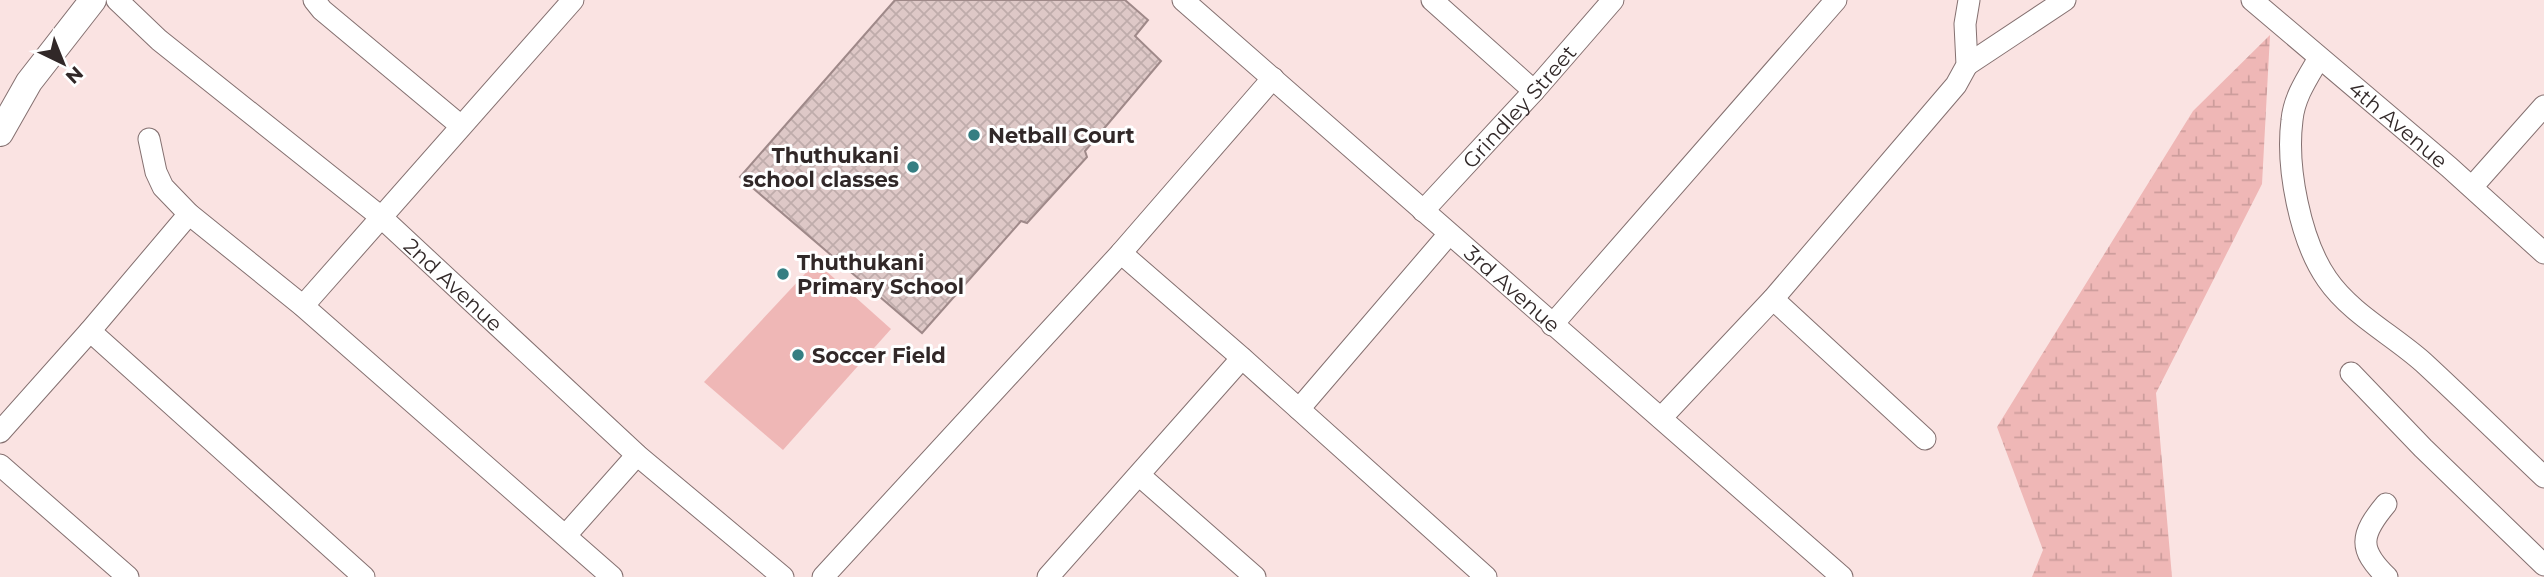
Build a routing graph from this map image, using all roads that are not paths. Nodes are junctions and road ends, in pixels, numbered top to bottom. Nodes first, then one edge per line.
1 (93, 0) edge
2 (117, 0) edge
3 (314, 0) edge
4 (573, 0) edge
5 (1182, 0) edge
6 (1432, 0) edge
7 (1612, 0) edge
8 (1836, 0) edge
9 (1969, 0) edge
10 (2065, 0) edge
11 (2252, 0) edge
12 (2319, 58) junction
13 (1967, 65) junction
14 (1273, 78) junction
15 (1534, 91) junction
16 (2544, 106) edge
17 (461, 126) junction
18 (0, 132) edge
19 (149, 139) dead end
20 (2472, 187) junction
21 (1423, 211) junction
22 (189, 214) junction
23 (381, 217) junction
24 (1449, 234) junction
25 (1121, 253) junction
26 (2544, 253) edge
27 (1773, 299) junction
28 (303, 306) junction
29 (1552, 325) junction
30 (90, 331) junction
31 (1242, 358) junction
32 (2351, 373) dead end
33 (1299, 409) junction
34 (1661, 418) junction
35 (0, 432) edge
36 (1925, 439) dead end
37 (637, 455) junction
38 (0, 465) edge
39 (1139, 475) junction
40 (2544, 477) edge
41 (2386, 504) dead end
42 (566, 535) junction
43 (2544, 565) edge
44 (128, 577) edge
45 (364, 577) edge
46 (612, 577) edge
47 (783, 577) edge
48 (823, 577) edge
49 (1048, 577) edge
50 (1255, 577) edge
51 (1486, 577) edge
52 (1842, 577) edge
53 (2387, 577) edge

1 - 18 street
2 - 23 street, 2nd Avenue
3 - 17 street
4 - 17 street
5 - 14 street, 3rd Avenue
6 - 15 street
7 - 15 street, Grindley Street
8 - 29 street
9 - 13 street
10 - 13 street
11 - 12 street, 4th Avenue
12 - 20 street, 4th Avenue
12 - 40 street
13 - 27 street
14 - 21 street, 3rd Avenue
14 - 25 street
15 - 21 street, Grindley Street
16 - 20 street
17 - 23 street
19 - 22 street
20 - 26 street, 4th Avenue
21 - 24 street, 3rd Avenue
22 - 28 street
22 - 30 street
23 - 28 street
23 - 37 street, 2nd Avenue
24 - 29 street, 3rd Avenue
24 - 33 street
25 - 31 street
25 - 48 street
27 - 34 street
27 - 36 street
28 - 42 street
29 - 34 street, 3rd Avenue
30 - 35 street
30 - 45 street
31 - 33 street
31 - 39 street
32 - 43 street
33 - 51 street
34 - 52 street, 3rd Avenue
37 - 42 street
37 - 47 street, 2nd Avenue
38 - 44 street
39 - 49 street
39 - 50 street
41 - 53 street
42 - 46 street

